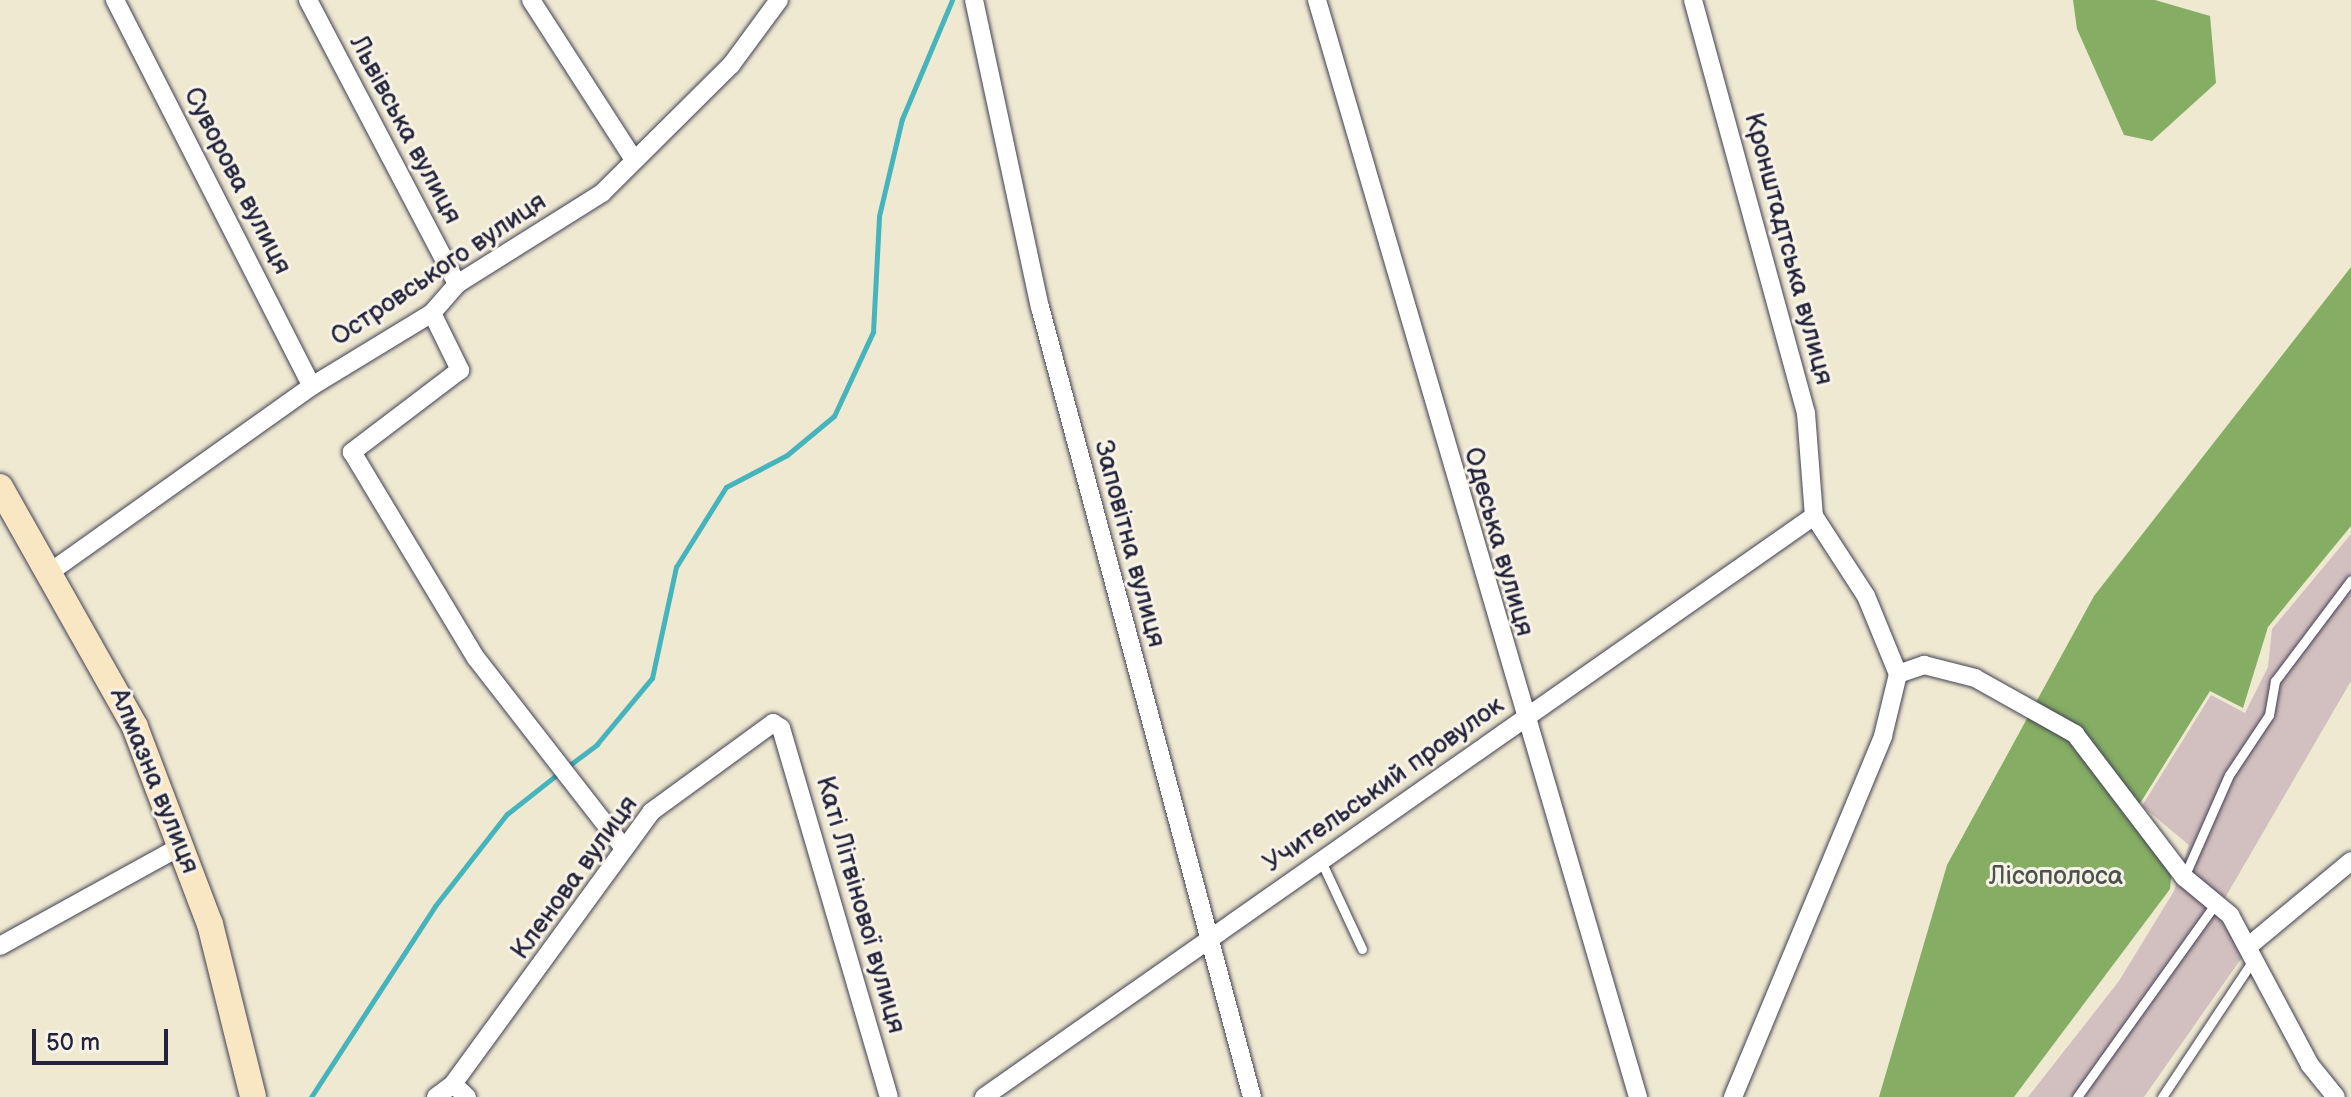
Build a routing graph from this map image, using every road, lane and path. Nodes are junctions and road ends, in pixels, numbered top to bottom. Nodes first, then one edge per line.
1 (115, 0) edge
2 (308, 0) edge
3 (531, 0) edge
4 (779, 0) edge
5 (974, 0) edge
6 (1317, 0) edge
7 (1693, 0) edge
8 (633, 158) junction
9 (457, 284) junction
10 (432, 313) junction
11 (312, 386) junction
12 (0, 487) edge
13 (1814, 516) junction
14 (53, 570) junction
15 (2351, 580) edge
16 (1898, 674) junction
17 (1524, 720) junction
18 (781, 728) joint
19 (181, 846) junction
20 (623, 847) junction
21 (1321, 860) junction
22 (2351, 861) edge
23 (2184, 877) junction
24 (2215, 904) junction
25 (1205, 940) junction
26 (0, 946) edge
27 (1362, 949) dead end
28 (2253, 951) junction
29 (460, 1090) edge
30 (253, 1097) edge
31 (436, 1097) edge
32 (889, 1097) edge
33 (984, 1097) edge
34 (1252, 1097) edge
35 (1638, 1097) edge
36 (1733, 1097) edge
37 (2077, 1097) edge
38 (2162, 1097) edge
39 (2336, 1097) edge

1 - 11 street, Суворова вулиця
2 - 9 street, Львівська вулиця
3 - 8 street
4 - 8 street, Островського вулиця
5 - 25 street, Заповітна вулиця
6 - 17 street, Одеська вулиця
7 - 13 street, Кронштадтська вулиця
8 - 9 street, Островського вулиця
9 - 10 street, Островського вулиця
10 - 11 street, Островського вулиця
10 - 20 street
11 - 14 street, Островського вулиця
12 - 14 main road, Алмазна вулиця
13 - 16 street
13 - 17 street, Учительський провулок
14 - 19 main road, Алмазна вулиця
15 - 23 lane
16 - 23 street
16 - 36 street
17 - 21 street, Учительський провулок
17 - 35 street, Одеська вулиця
18 - 20 street, Кленова вулиця
18 - 32 street, Каті Літвінової вулиця
19 - 26 street
19 - 30 main road, Алмазна вулиця
20 - 29 street, Кленова вулиця
21 - 25 street, Учительський провулок
21 - 27 lane
22 - 28 street
23 - 24 street
24 - 28 street
24 - 37 lane
25 - 33 street, Учительський провулок
25 - 34 street, Заповітна вулиця
28 - 38 lane
28 - 39 street
29 - 31 street, Кленова вулиця

